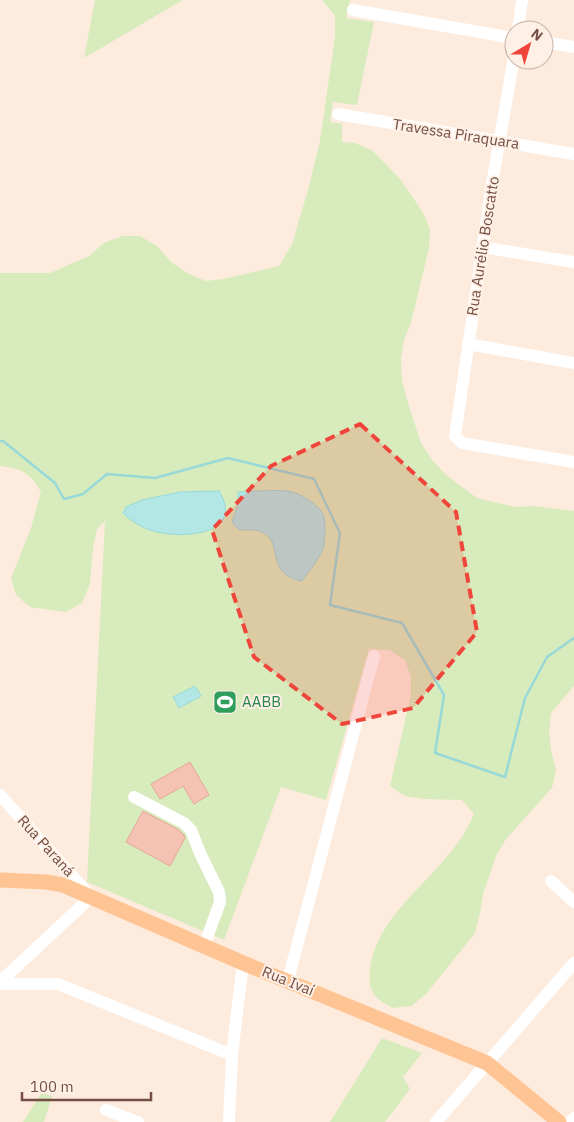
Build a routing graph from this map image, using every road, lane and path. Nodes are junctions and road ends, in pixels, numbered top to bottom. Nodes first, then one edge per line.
1 (522, 0) edge
2 (353, 10) dead end
3 (519, 20) edge
4 (504, 36) edge
5 (554, 44) edge
6 (574, 47) edge
7 (512, 70) edge
8 (338, 114) dead end
9 (500, 141) junction
10 (574, 154) edge
11 (482, 246) junction
12 (574, 262) edge
13 (468, 344) junction
14 (574, 363) edge
15 (574, 462) edge
16 (374, 656) dead end
17 (0, 795) edge
18 (134, 797) dead end
19 (0, 880) edge
20 (550, 881) dead end
21 (91, 897) junction
22 (574, 902) edge
23 (204, 946) junction
24 (244, 963) junction
25 (574, 963) edge
26 (288, 980) junction
27 (0, 983) edge
28 (232, 1055) junction
29 (487, 1063) junction
30 (106, 1110) dead end
31 (574, 1118) edge
32 (138, 1122) edge
33 (229, 1122) edge
34 (436, 1122) edge
35 (559, 1122) edge
36 (570, 1122) edge

1 - 3 street
2 - 4 street
5 - 6 street
7 - 9 street, Rua Aurélio Boscatto
8 - 9 street, Travessa Piraquara
9 - 10 street, Travessa Piraquara
9 - 11 street, Rua Aurélio Boscatto
11 - 12 street
11 - 13 street, Rua Aurélio Boscatto
13 - 14 street
13 - 15 street, Rua Aurélio Boscatto
16 - 26 street
17 - 21 street, Rua Paraná
18 - 23 street
19 - 21 main road, Rua Ivaí
20 - 22 street
21 - 23 main road, Rua Ivaí
21 - 27 street
23 - 24 main road, Rua Ivaí
24 - 26 main road, Rua Ivaí
24 - 28 street
25 - 29 street
26 - 29 main road, Rua Ivaí
27 - 28 street
28 - 33 street
29 - 34 street
29 - 35 main road, Rua Ivaí
30 - 32 street
31 - 36 street

